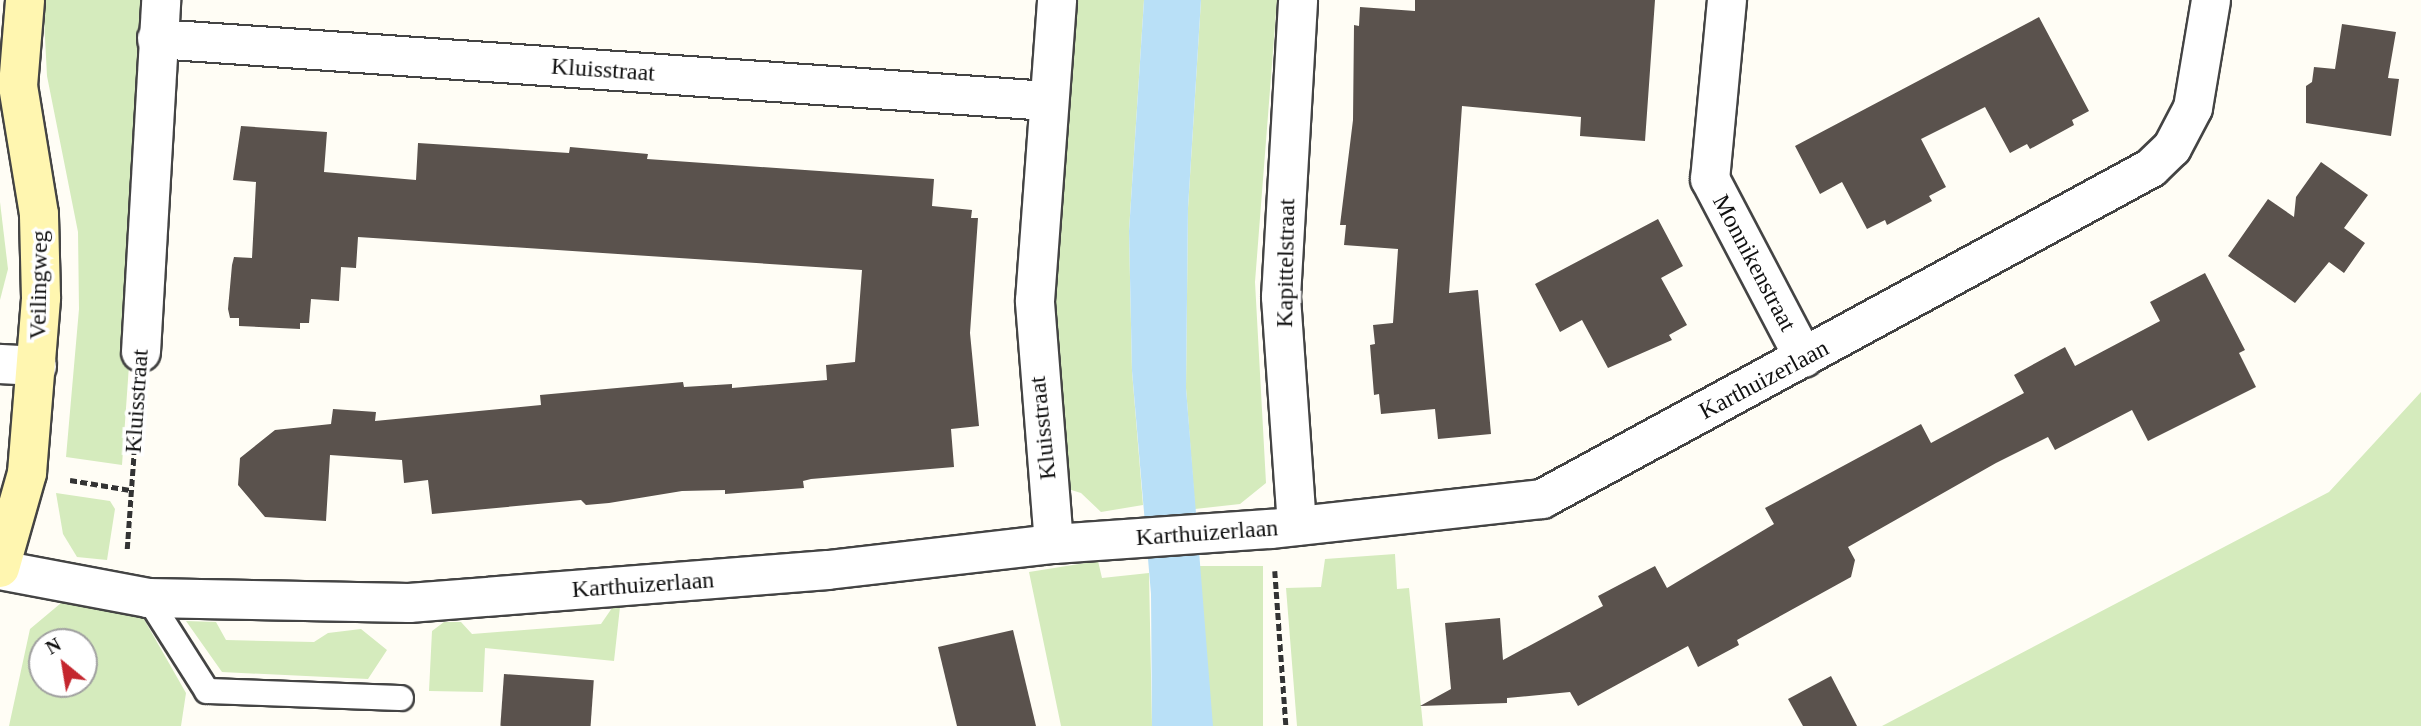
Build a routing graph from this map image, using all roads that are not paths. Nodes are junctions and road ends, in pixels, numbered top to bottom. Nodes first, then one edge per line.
1 (24, 0) edge
2 (160, 0) edge
3 (1056, 0) edge
4 (1298, 0) edge
5 (1727, 0) edge
6 (2211, 0) edge
7 (157, 39) junction
8 (1049, 102) junction
9 (141, 352) road end
10 (1804, 358) junction
11 (0, 364) edge
12 (37, 366) junction
13 (1268, 529) junction
14 (1054, 544) junction
15 (0, 569) edge
16 (137, 597) junction
17 (401, 698) dead end

1 - 12 street, Veilingweg
2 - 7 street, Kluisstraat
3 - 8 street, Kluisstraat
4 - 13 street, Kapittelstraat
5 - 10 street, Monnikenstraat
6 - 10 street, Karthuizerlaan
7 - 8 street, Kluisstraat
7 - 9 street, Kluisstraat
8 - 14 street, Kluisstraat
10 - 13 street, Karthuizerlaan
11 - 12 street
12 - 15 street, Veilingweg
13 - 14 street, Karthuizerlaan
14 - 16 street, Karthuizerlaan
15 - 16 street, Karthuizerlaan
16 - 17 lane

